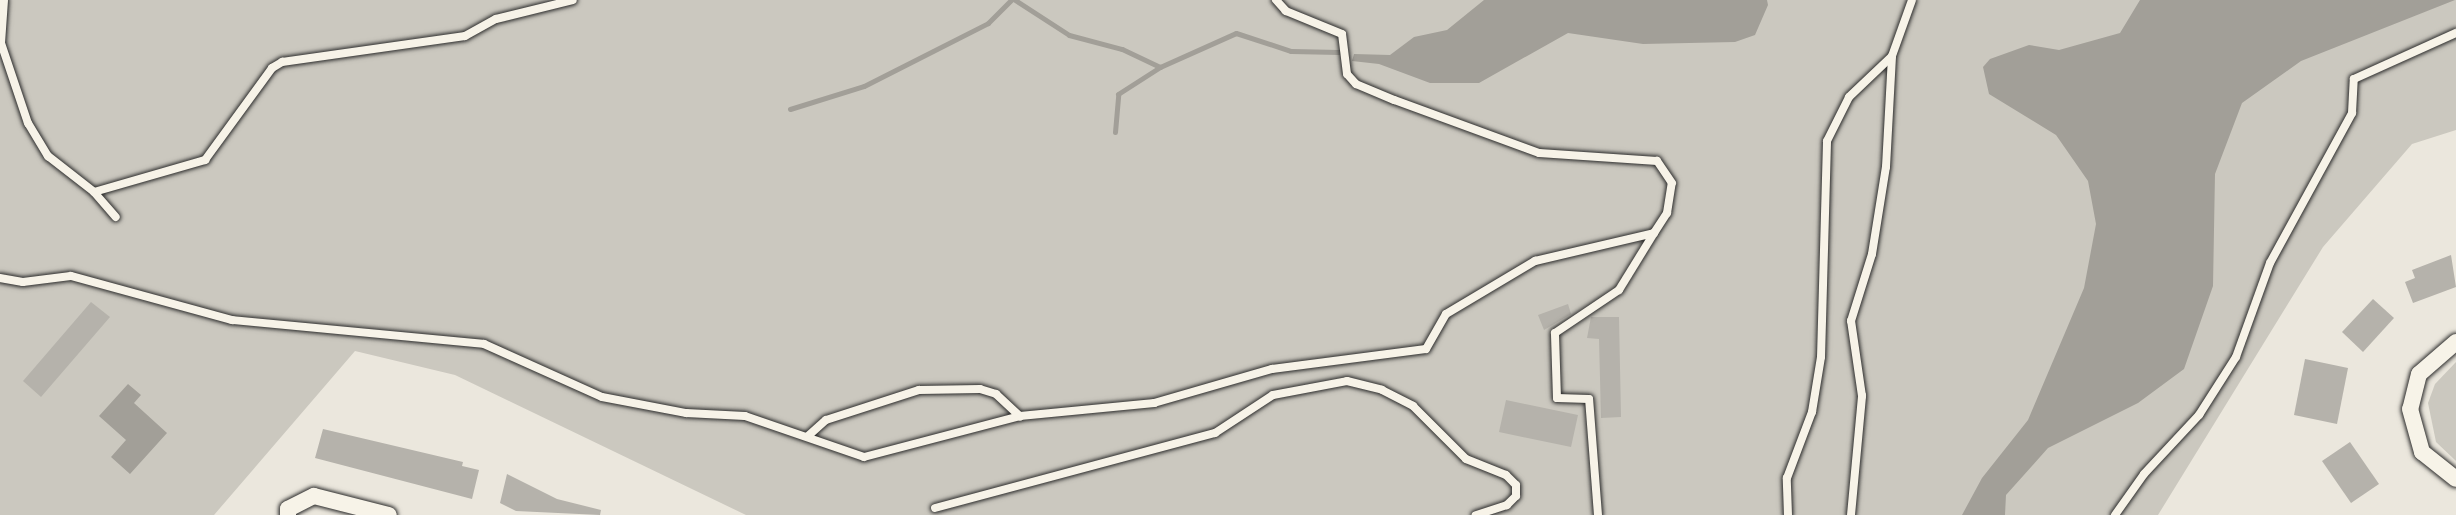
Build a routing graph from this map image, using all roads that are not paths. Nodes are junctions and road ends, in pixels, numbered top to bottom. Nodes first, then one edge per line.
1 (4, 0) edge
2 (573, 0) edge
3 (1276, 0) edge
4 (1912, 0) edge
5 (2456, 33) edge
6 (1, 41) edge
7 (1892, 57) junction
8 (94, 192) junction
9 (116, 217) dead end
10 (1654, 233) junction
11 (0, 278) edge
12 (2456, 342) edge
13 (1020, 416) junction
14 (808, 436) junction
15 (2456, 479) edge
16 (935, 508) dead end
17 (288, 515) edge
18 (389, 515) edge
19 (1476, 515) edge
20 (1598, 515) edge
21 (1788, 515) edge
22 (1851, 515) edge
23 (2115, 515) edge

1 - 6 lane
2 - 8 lane
3 - 10 lane
4 - 7 lane
5 - 23 lane
6 - 8 lane
7 - 21 lane
7 - 22 lane
8 - 9 lane
10 - 13 lane
10 - 20 lane
11 - 14 lane
12 - 15 street
13 - 14 lane
13 - 14 lane
16 - 19 lane
17 - 18 street

